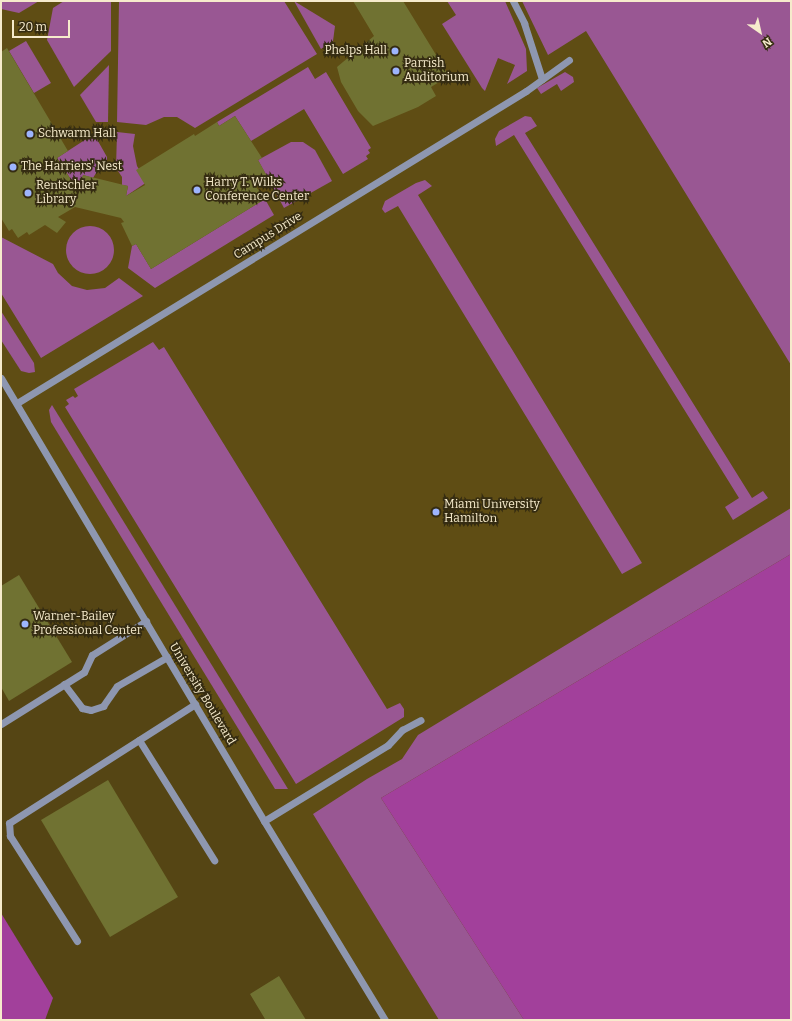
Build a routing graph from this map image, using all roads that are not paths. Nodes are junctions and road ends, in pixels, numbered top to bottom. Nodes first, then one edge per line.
1 (513, 1) edge
2 (569, 60) dead end
3 (542, 79) junction
4 (1, 378) edge
5 (17, 403) junction
6 (146, 621) junction
7 (167, 657) junction
8 (64, 684) junction
9 (195, 704) junction
10 (421, 720) dead end
11 (1, 724) edge
12 (139, 740) junction
13 (264, 821) junction
14 (214, 860) dead end
15 (77, 941) dead end
16 (385, 1020) edge

1 - 3 street
2 - 3 street, Campus Drive
3 - 5 street, Campus Drive
4 - 5 street, University Boulevard
5 - 6 street, University Boulevard
6 - 7 street, University Boulevard
6 - 8 street
7 - 8 street
7 - 9 street, University Boulevard
8 - 11 street
9 - 12 street
9 - 13 street, University Boulevard
10 - 13 street
12 - 14 street
12 - 15 street
13 - 16 street, University Boulevard

